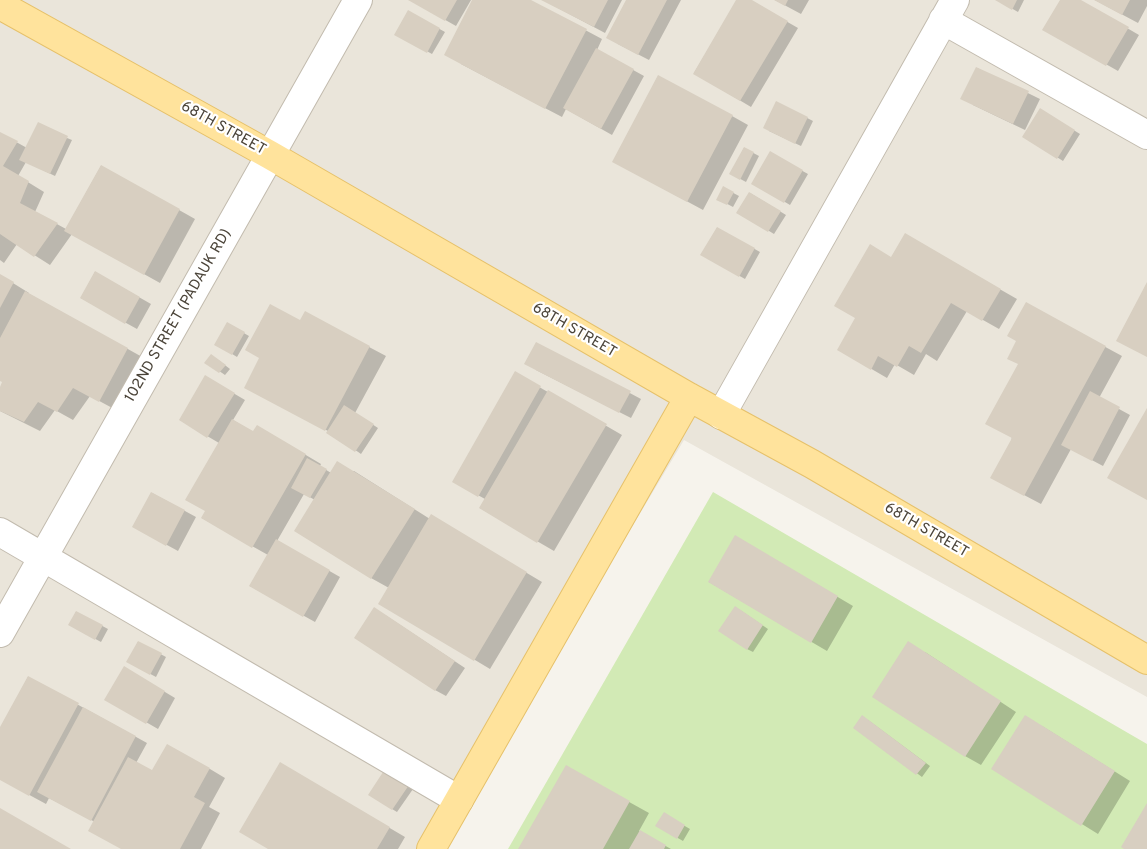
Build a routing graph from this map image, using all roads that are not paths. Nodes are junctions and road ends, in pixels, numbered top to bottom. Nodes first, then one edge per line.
1 (358, 0) edge
2 (0, 4) edge
3 (949, 10) edge
4 (1147, 135) edge
5 (270, 155) junction
6 (689, 397) junction
7 (721, 415) junction
8 (0, 532) edge
9 (44, 556) junction
10 (0, 633) edge
11 (1147, 660) edge
12 (459, 800) junction
13 (431, 849) edge

1 - 5 street, 102ND STREET (PADAUK RD)
2 - 5 main road, 68TH STREET
3 - 4 street
3 - 7 street
5 - 6 main road, 68TH STREET
5 - 9 street, 102ND STREET (PADAUK RD)
6 - 7 main road, 68TH STREET
6 - 12 main road
7 - 11 main road, 68TH STREET
8 - 9 street
9 - 10 street, 102ND STREET (PADAUK RD)
9 - 12 street
12 - 13 main road

